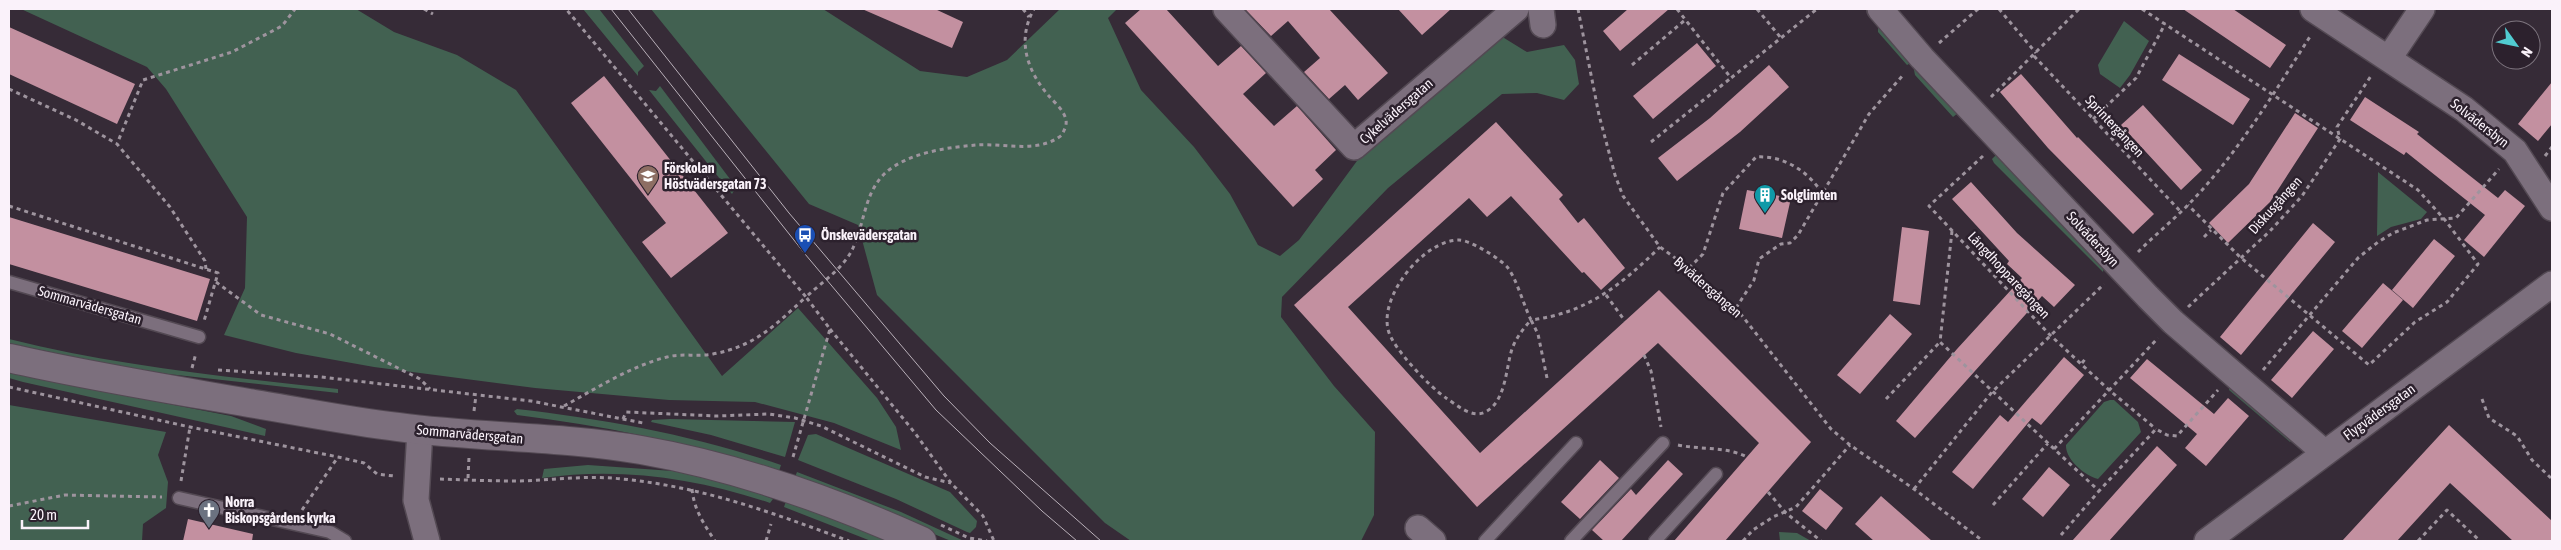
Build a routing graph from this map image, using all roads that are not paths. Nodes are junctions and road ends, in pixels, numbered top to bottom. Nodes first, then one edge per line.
1 (1226, 9) edge
2 (1880, 9) edge
3 (2422, 9) edge
4 (1513, 10) edge
5 (2318, 12) edge
6 (2387, 56) junction
7 (2552, 208) edge
8 (9, 282) edge
9 (2552, 284) edge
10 (200, 337) dead end
11 (9, 358) edge
12 (420, 430) junction
13 (1576, 443) dead end
14 (1663, 443) road end
15 (2324, 452) junction
16 (1716, 474) dead end
17 (179, 498) road end
18 (345, 541) edge
19 (426, 541) edge
20 (922, 541) edge
21 (1485, 541) edge
22 (1570, 541) edge
23 (1656, 541) edge
24 (2207, 541) edge

1 - 4 street, Cykelvädersgatan
2 - 15 street, Solvädersbyn
3 - 6 street
5 - 6 street, Solvädersbyn
6 - 7 street, Solvädersbyn
8 - 10 lane, Sommarvädersgatan
9 - 15 street, Flygvädersgatan
11 - 12 street, Sommarvädersgatan
12 - 19 street
12 - 20 street, Sommarvädersgatan
13 - 21 lane
14 - 22 lane
15 - 24 street, Flygvädersgatan
16 - 23 lane
17 - 18 lane

